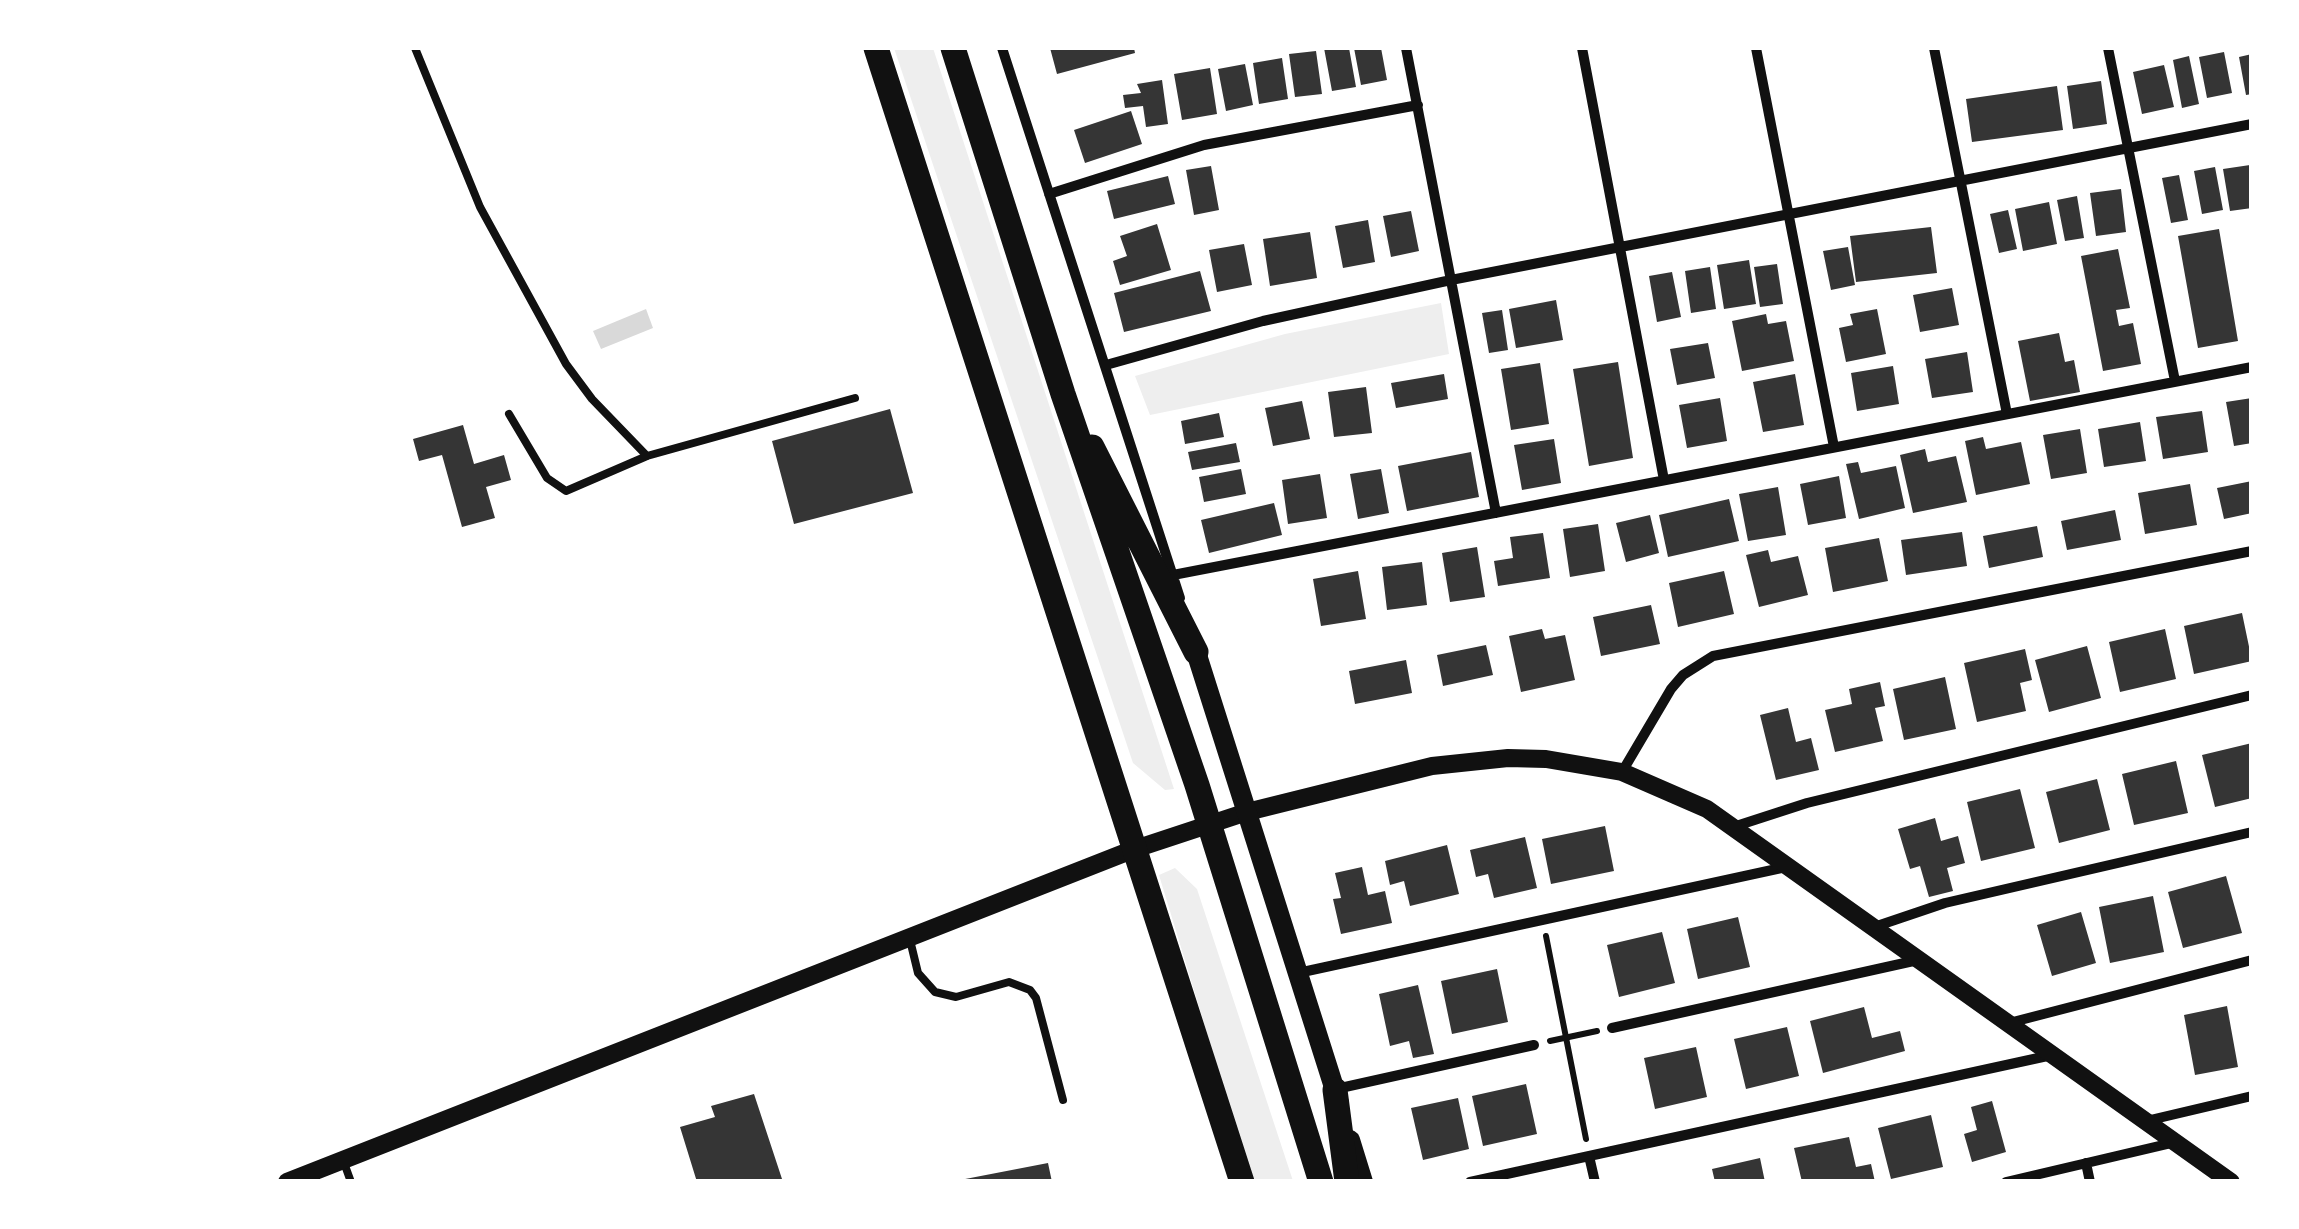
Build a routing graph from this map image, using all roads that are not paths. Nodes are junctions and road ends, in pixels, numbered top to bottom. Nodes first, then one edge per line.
1 (415, 48) edge
2 (876, 48) edge
3 (953, 48) edge
4 (1002, 48) edge
5 (1406, 48) edge
6 (1582, 48) edge
7 (1756, 48) edge
8 (1934, 48) edge
9 (2108, 48) edge
10 (1418, 105) junction
11 (2252, 124) edge
12 (2128, 148) junction
13 (1960, 181) junction
14 (1049, 194) junction
15 (1789, 214) junction
16 (1620, 247) junction
17 (1450, 280) junction
18 (1106, 365) junction
19 (2252, 366) edge
20 (2176, 381) junction
21 (1063, 394) junction
22 (855, 398) dead end
23 (509, 414) dead end
24 (2006, 414) junction
25 (1834, 447) junction
26 (647, 456) junction
27 (1664, 480) junction
28 (1496, 512) junction
29 (2252, 551) edge
30 (1173, 575) junction
31 (1196, 652) junction
32 (2252, 695) edge
33 (1622, 772) junction
34 (1247, 812) junction
35 (1210, 824) junction
36 (1732, 826) junction
37 (2252, 832) edge
38 (1132, 850) junction
39 (1789, 866) junction
40 (1873, 927) junction
41 (909, 936) junction
42 (1919, 960) junction
43 (2252, 960) edge
44 (1298, 973) junction
45 (2009, 1023) junction
46 (1612, 1028) road end
47 (1534, 1045) road end
48 (2053, 1055) junction
49 (1335, 1090) junction
50 (2252, 1096) edge
51 (1063, 1100) dead end
52 (2146, 1121) junction
53 (1228, 1135) junction
54 (2176, 1142) junction
55 (1590, 1156) junction
56 (342, 1160) junction
57 (2086, 1163) junction
58 (287, 1182) edge
59 (350, 1182) edge
60 (1231, 1182) edge
61 (1242, 1182) edge
62 (1321, 1182) edge
63 (1347, 1182) edge
64 (1363, 1182) edge
65 (1470, 1182) edge
66 (1595, 1182) edge
67 (2006, 1182) edge
68 (2090, 1182) edge
69 (2231, 1182) edge

1 - 26 lane
2 - 38 main road
3 - 21 main road
4 - 14 street
5 - 10 street
6 - 16 street
7 - 15 street
8 - 13 street
9 - 12 street
10 - 14 street
10 - 17 street
11 - 12 street
12 - 13 street
12 - 20 street
13 - 15 street
13 - 24 street
14 - 18 street
15 - 16 street
15 - 25 street
16 - 17 street
16 - 27 street
17 - 18 street
17 - 28 street
18 - 30 street
19 - 20 street
20 - 24 street
21 - 31 main road
21 - 35 main road
22 - 26 lane
23 - 26 lane
24 - 25 street
25 - 27 street
27 - 28 street
28 - 30 street
29 - 33 street
30 - 31 street
31 - 34 main road
32 - 36 street
33 - 34 street
33 - 36 street
34 - 35 street
34 - 44 main road
35 - 38 street
35 - 62 main road
36 - 39 street
37 - 40 street
38 - 41 street
38 - 53 main road
39 - 40 street
39 - 44 street
40 - 42 street
41 - 51 lane
41 - 56 street
42 - 45 street
42 - 46 street
43 - 45 street
44 - 49 main road
45 - 48 street
47 - 49 street
48 - 52 street
48 - 55 street
49 - 63 main road
49 - 64 main road
50 - 52 street
52 - 54 street
53 - 60 main road
53 - 61 main road
54 - 57 street
54 - 69 street
55 - 65 street
55 - 66 street
56 - 58 street
56 - 59 lane
57 - 67 street
57 - 68 street

